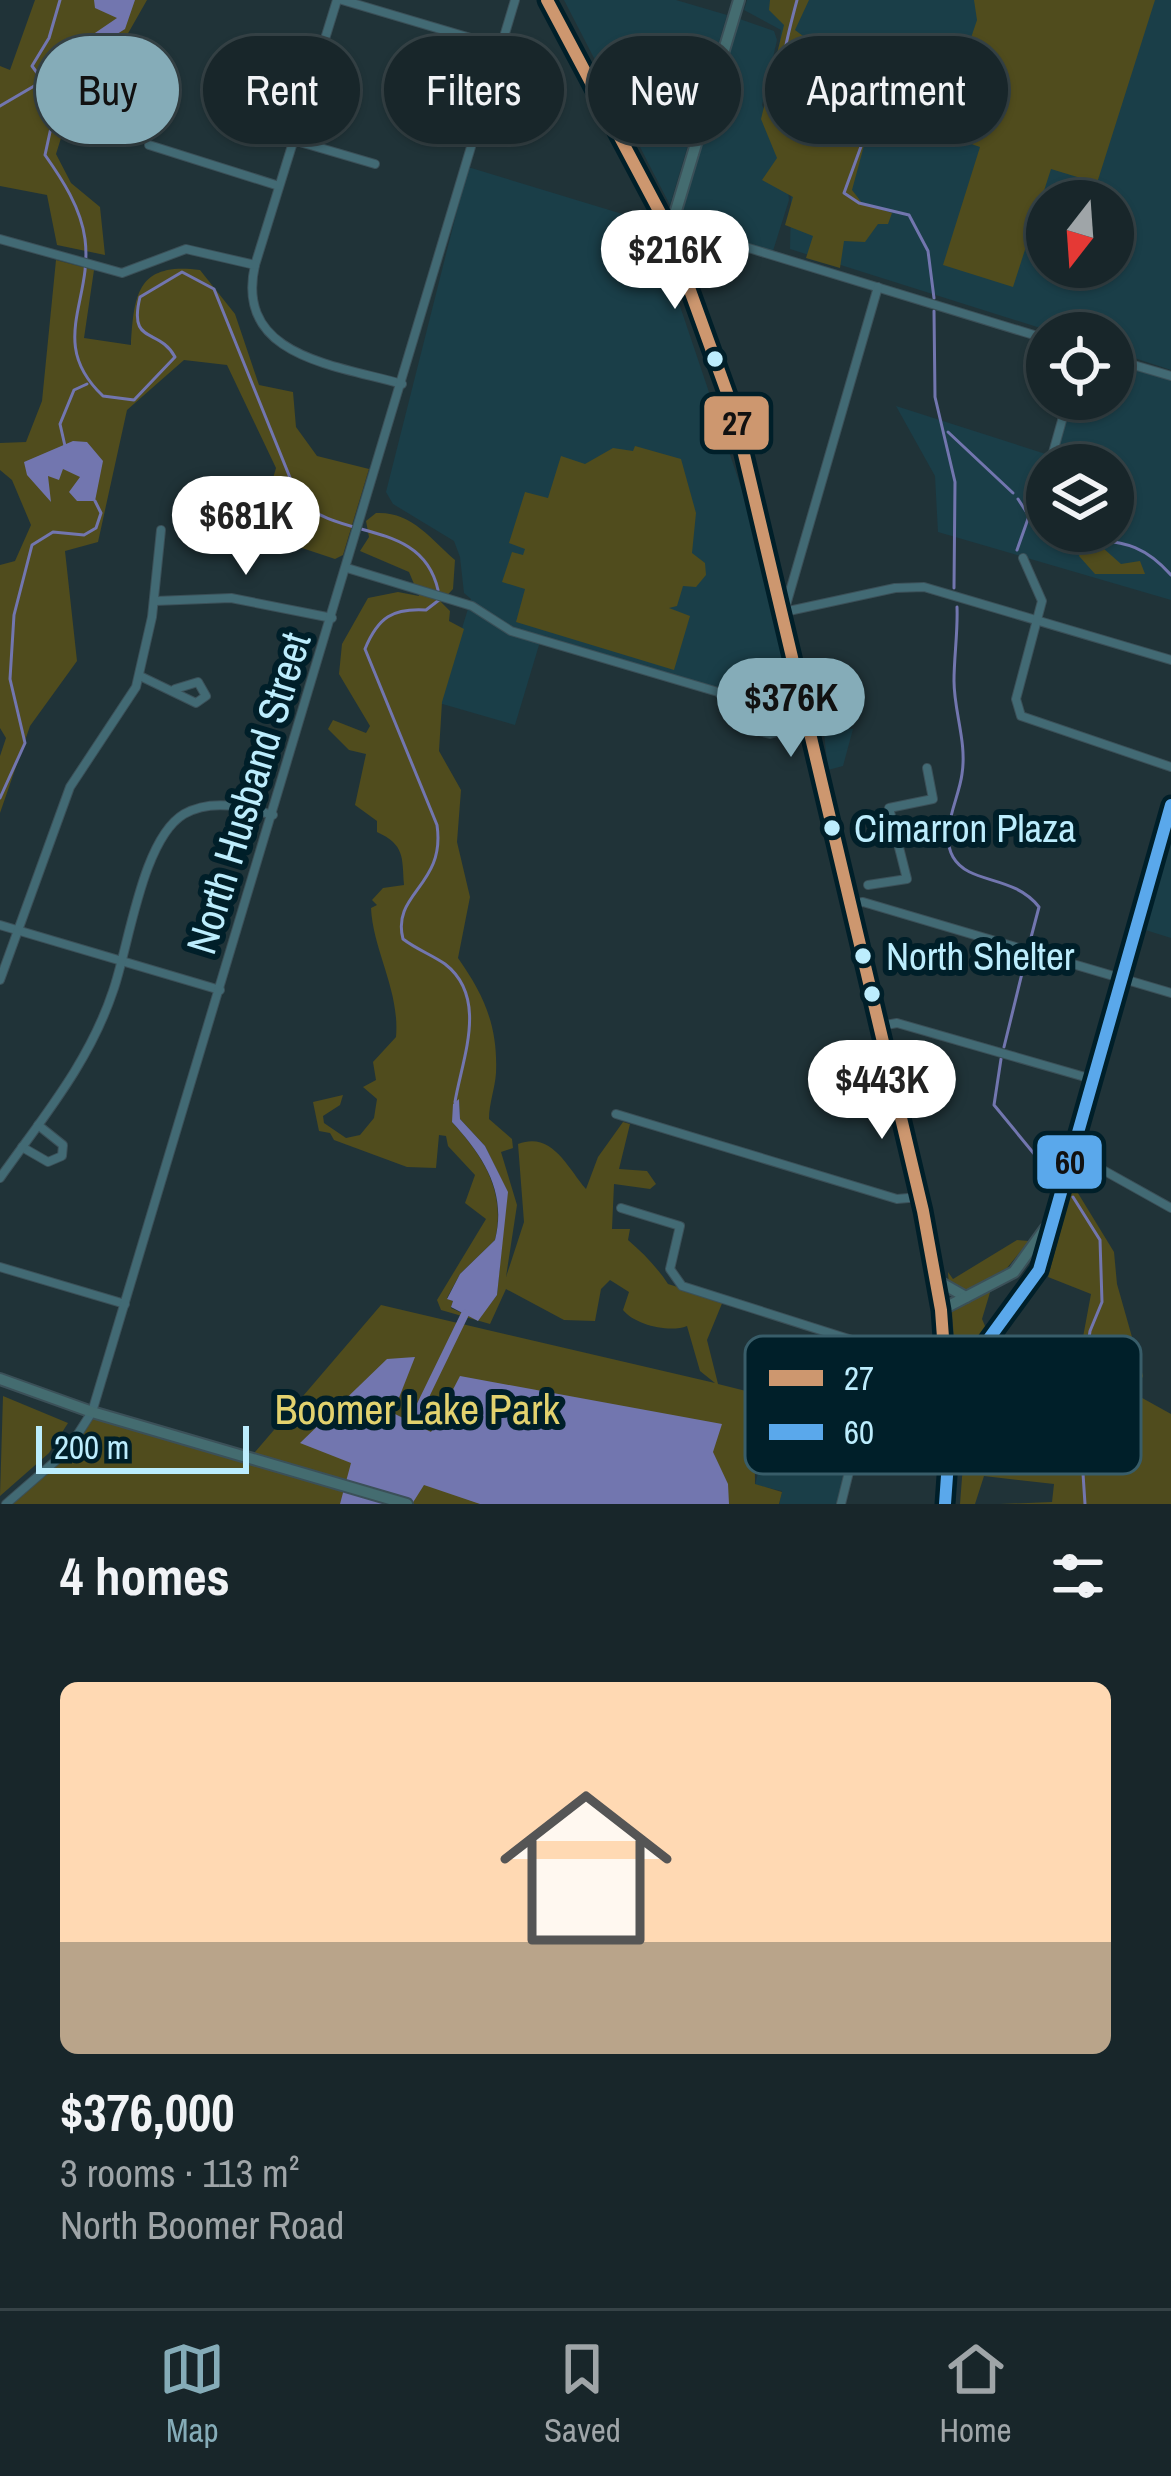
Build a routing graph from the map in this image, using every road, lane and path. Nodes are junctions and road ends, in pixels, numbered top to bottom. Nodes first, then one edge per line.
1 (339, 0) edge
2 (515, 0) edge
3 (547, 0) edge
4 (739, 0) edge
5 (327, 36) edge
6 (463, 36) edge
7 (504, 36) edge
8 (292, 144) edge
9 (307, 144) edge
10 (472, 144) edge
11 (149, 145) dead end
12 (375, 164) dead end
13 (279, 186) junction
14 (669, 224) junction
15 (0, 239) edge
16 (256, 265) junction
17 (878, 287) junction
18 (1026, 333) edge
19 (1134, 365) edge
20 (1171, 376) edge
21 (402, 383) junction
22 (161, 530) dead end
23 (1023, 558) dead end
24 (347, 568) junction
25 (154, 601) junction
26 (784, 612) junction
27 (332, 618) junction
28 (1038, 622) junction
29 (1171, 660) edge
30 (140, 676) junction
31 (175, 689) dead end
32 (807, 724) junction
33 (1171, 766) edge
34 (927, 768) dead end
35 (1171, 806) edge
36 (273, 815) junction
37 (868, 885) dead end
38 (847, 905) junction
39 (0, 925) edge
40 (18, 930) junction
41 (122, 961) junction
42 (1121, 979) junction
43 (0, 980) edge
44 (220, 990) junction
45 (1171, 993) edge
46 (876, 1027) junction
47 (1092, 1079) junction
48 (616, 1114) dead end
49 (38, 1125) junction
50 (22, 1147) junction
51 (1068, 1159) junction
52 (0, 1178) edge
53 (920, 1197) junction
54 (621, 1208) dead end
55 (1171, 1208) edge
56 (1052, 1216) junction
57 (0, 1268) edge
58 (936, 1280) junction
59 (966, 1297) junction
60 (125, 1304) junction
61 (941, 1310) junction
62 (838, 1336) edge
63 (943, 1336) edge
64 (991, 1336) edge
65 (0, 1379) edge
66 (92, 1412) junction
67 (849, 1474) edge
68 (947, 1474) edge
69 (6, 1504) edge
70 (407, 1504) edge
71 (842, 1504) edge
72 (945, 1504) edge

1 - 5 street
1 - 6 street
2 - 7 street, North Husband Street
3 - 14 main road
4 - 14 main road
8 - 13 street
9 - 12 street
10 - 21 street, North Husband Street
11 - 13 street
13 - 16 street
14 - 17 street
14 - 26 main road
15 - 16 street
16 - 21 street
17 - 18 street
17 - 26 street
19 - 20 street
21 - 24 street, North Husband Street
22 - 25 street
23 - 28 street
24 - 27 street, North Husband Street
24 - 32 street
25 - 27 street
25 - 30 street
26 - 28 street
26 - 32 main road
27 - 36 street, North Husband Street
28 - 29 street
28 - 33 street
30 - 31 street
30 - 40 street
32 - 38 main road
34 - 37 street
35 - 42 main road
36 - 41 street
36 - 44 street, North Husband Street
38 - 42 street
38 - 46 main road
39 - 40 street
40 - 41 street
40 - 43 street
41 - 44 street
41 - 49 street
42 - 45 street
42 - 47 main road
44 - 60 street, North Husband Street
46 - 47 street
46 - 53 main road
47 - 51 main road
48 - 53 street
49 - 50 street
49 - 50 street
50 - 52 street
51 - 55 street
51 - 56 main road
53 - 58 main road
54 - 62 street
56 - 59 main road
56 - 64 main road
57 - 60 street
58 - 59 main road
58 - 61 main road
59 - 61 main road
60 - 66 street, North Husband Street
61 - 63 main road
65 - 66 main road
66 - 69 street, North Husband Street
66 - 70 main road
67 - 71 street
68 - 72 main road

